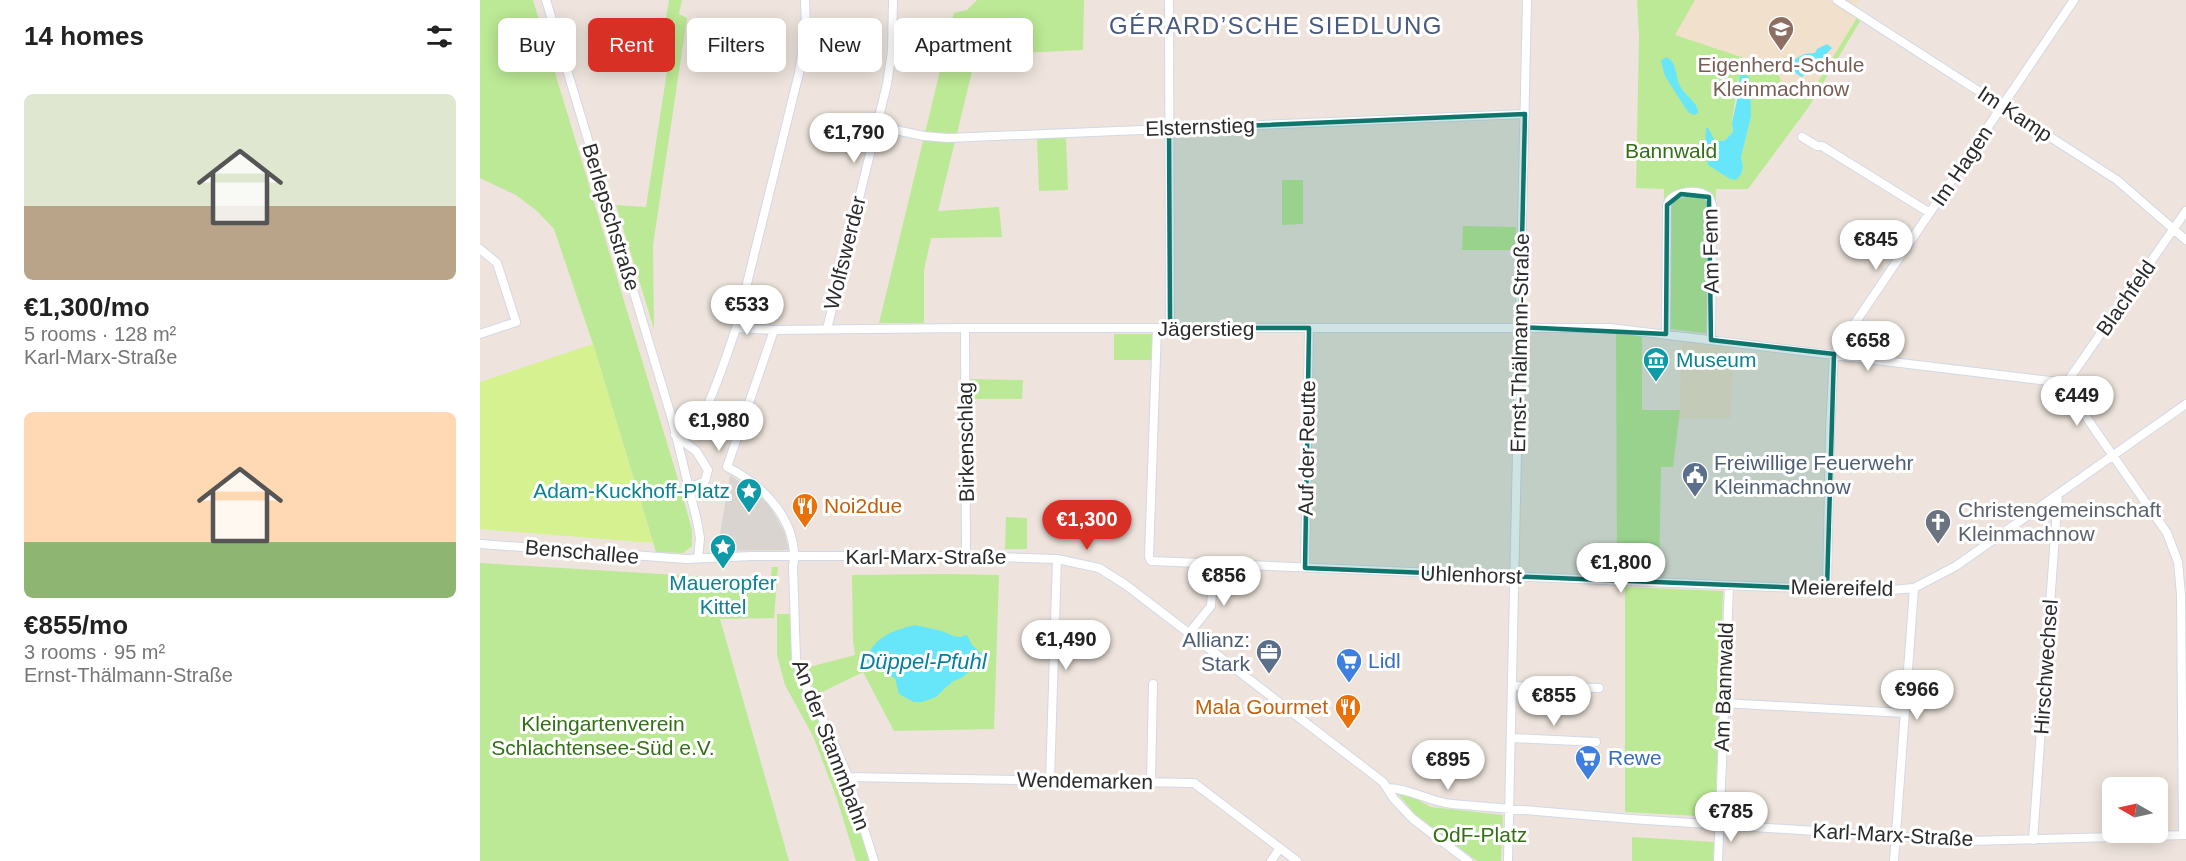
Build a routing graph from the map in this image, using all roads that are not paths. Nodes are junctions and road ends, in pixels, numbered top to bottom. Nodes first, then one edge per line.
1 (546, 0) edge
2 (805, 0) edge
3 (893, 0) edge
4 (1169, 0) edge
5 (1527, 0) edge
6 (1837, 0) edge
7 (2074, 0) edge
8 (2004, 106) junction
9 (1525, 114) junction
10 (876, 126) junction
11 (1169, 129) junction
12 (1802, 137) dead end
13 (2186, 211) edge
14 (1930, 213) junction
15 (2175, 228) junction
16 (2186, 240) edge
17 (480, 249) edge
18 (736, 328) junction
19 (965, 328) junction
20 (1157, 328) junction
21 (1170, 328) junction
22 (1309, 328) junction
23 (1520, 328) junction
24 (827, 329) junction
25 (774, 330) junction
26 (480, 334) edge
27 (1666, 334) junction
28 (1711, 340) junction
29 (1834, 354) junction
30 (2065, 385) junction
31 (2186, 404) edge
32 (675, 435) junction
33 (2112, 456) junction
34 (688, 489) junction
35 (2058, 494) junction
36 (480, 544) edge
37 (795, 556) junction
38 (966, 556) junction
39 (698, 558) junction
40 (684, 559) joint
41 (1057, 559) junction
42 (1214, 565) junction
43 (1305, 567) junction
44 (1515, 577) junction
45 (1729, 586) junction
46 (1914, 588) junction
47 (1827, 589) junction
48 (2183, 595) edge
49 (1189, 633) junction
50 (1153, 684) dead end
51 (1513, 686) junction
52 (1599, 688) dead end
53 (1723, 703) junction
54 (2184, 711) edge
55 (1905, 713) junction
56 (1511, 738) junction
57 (1596, 742) dead end
58 (848, 777) junction
59 (1050, 781) junction
60 (1151, 781) junction
61 (1385, 785) junction
62 (1510, 809) junction
63 (1719, 825) junction
64 (2185, 835) edge
65 (1897, 836) junction
66 (2033, 840) junction
67 (1280, 849) junction
68 (874, 861) edge
69 (1271, 861) edge
70 (1296, 861) edge
71 (1468, 861) edge
72 (1508, 861) edge
73 (1718, 861) edge
74 (1894, 861) edge

1 - 32 street, Berlepschstraße
2 - 18 street
3 - 10 street, Wolfswerder
4 - 11 street
5 - 9 street, Ernst-Thälmann-Straße
6 - 8 street, Im Kamp
7 - 8 street, Im Hagen
8 - 14 street, Im Hagen
8 - 15 street, Im Kamp
9 - 11 street, Elsternstieg
9 - 23 street, Ernst-Thälmann-Straße
10 - 11 street, Elsternstieg
10 - 24 street, Wolfswerder
11 - 21 street
12 - 14 street, Im Hagen
13 - 15 street, Blachfeld
14 - 29 street, Im Hagen
15 - 16 street, Im Kamp
15 - 30 street, Blachfeld
17 - 26 street
18 - 25 street, Jägerstieg
18 - 32 street
19 - 20 street, Jägerstieg
19 - 24 street, Jägerstieg
19 - 38 street, Birkenschlag
20 - 21 street, Jägerstieg
20 - 42 street, Uhlenhorst
21 - 22 street, Jägerstieg
22 - 23 street, Jägerstieg
22 - 43 street, Auf der Reutte
23 - 27 street, Jägerstieg
23 - 44 street, Ernst-Thälmann-Straße
24 - 25 street, Jägerstieg
25 - 37 street
27 - 28 street, Jägerstieg
27 - 28 street, Am Fenn
28 - 29 street, Jägerstieg
29 - 30 street, Jägerstieg
29 - 47 street
30 - 33 street
31 - 33 street, Meiereifeld
32 - 34 street, Berlepschstraße
32 - 34 street
33 - 35 street, Meiereifeld
33 - 48 street
34 - 39 street, Berlepschstraße
35 - 46 street, Meiereifeld
35 - 66 street, Hirschwechsel
36 - 40 street, Benschallee
37 - 38 street, Karl-Marx-Straße
37 - 39 street, Karl-Marx-Straße
37 - 58 street, An der Stammbahn
38 - 41 street, Karl-Marx-Straße
39 - 40 street, Karl-Marx-Straße
41 - 49 street, Karl-Marx-Straße
41 - 59 street
42 - 43 street, Uhlenhorst
42 - 49 street
43 - 44 street, Uhlenhorst
44 - 45 street, Uhlenhorst
44 - 51 street, Ernst-Thälmann-Straße
45 - 47 street, Meiereifeld
45 - 53 street, Am Bannwald
46 - 47 street, Meiereifeld
46 - 55 street
48 - 54 street
49 - 61 street, Karl-Marx-Straße
50 - 60 street
51 - 52 street
51 - 56 street, Ernst-Thälmann-Straße
53 - 55 street
53 - 63 street, Am Bannwald
54 - 64 street
55 - 65 street
56 - 57 street
56 - 62 street, Ernst-Thälmann-Straße
58 - 59 street, Wendemarken
58 - 68 street, An der Stammbahn
59 - 60 street, Wendemarken
60 - 67 street, Wendemarken
61 - 62 street, Karl-Marx-Straße
61 - 71 street
62 - 63 street, Karl-Marx-Straße
62 - 72 street, Ernst-Thälmann-Straße
63 - 65 street, Karl-Marx-Straße
63 - 73 street, Am Bannwald
64 - 66 street, Karl-Marx-Straße
65 - 66 street, Karl-Marx-Straße
65 - 74 street
67 - 69 street
67 - 70 street, Wendemarken

